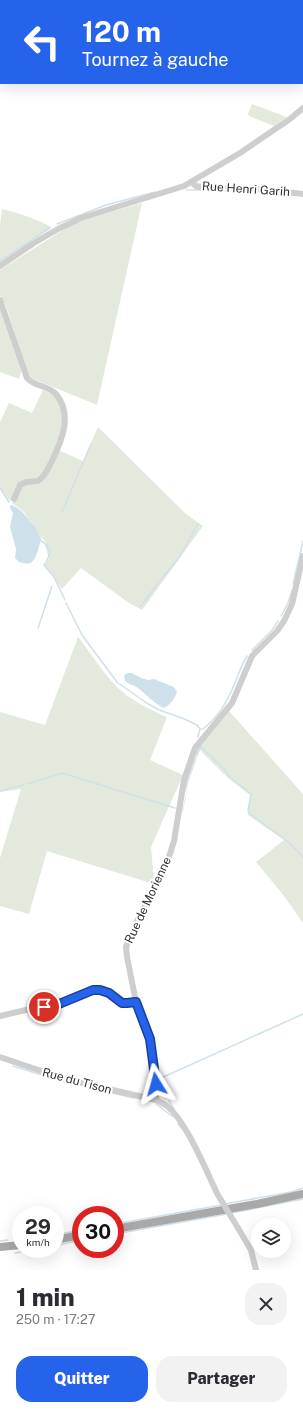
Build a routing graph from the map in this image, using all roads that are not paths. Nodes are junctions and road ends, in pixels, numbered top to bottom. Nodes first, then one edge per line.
1 (303, 108) edge
2 (191, 182) junction
3 (303, 194) edge
4 (0, 266) edge
5 (0, 300) edge
6 (14, 499) dead end
7 (303, 556) edge
8 (136, 1002) junction
9 (0, 1016) edge
10 (0, 1057) edge
11 (156, 1100) junction
12 (303, 1194) edge
13 (124, 1227) edge
14 (12, 1246) edge
15 (0, 1247) edge
16 (256, 1270) edge

1 - 2 street
2 - 3 street, Rue Henri Garih
2 - 4 street
5 - 6 street
7 - 8 street, Rue de Morienne
8 - 9 street
8 - 11 street, Rue de Morienne
10 - 11 street, Rue du Tison
11 - 16 street, bridge
12 - 13 main road
14 - 15 main road

